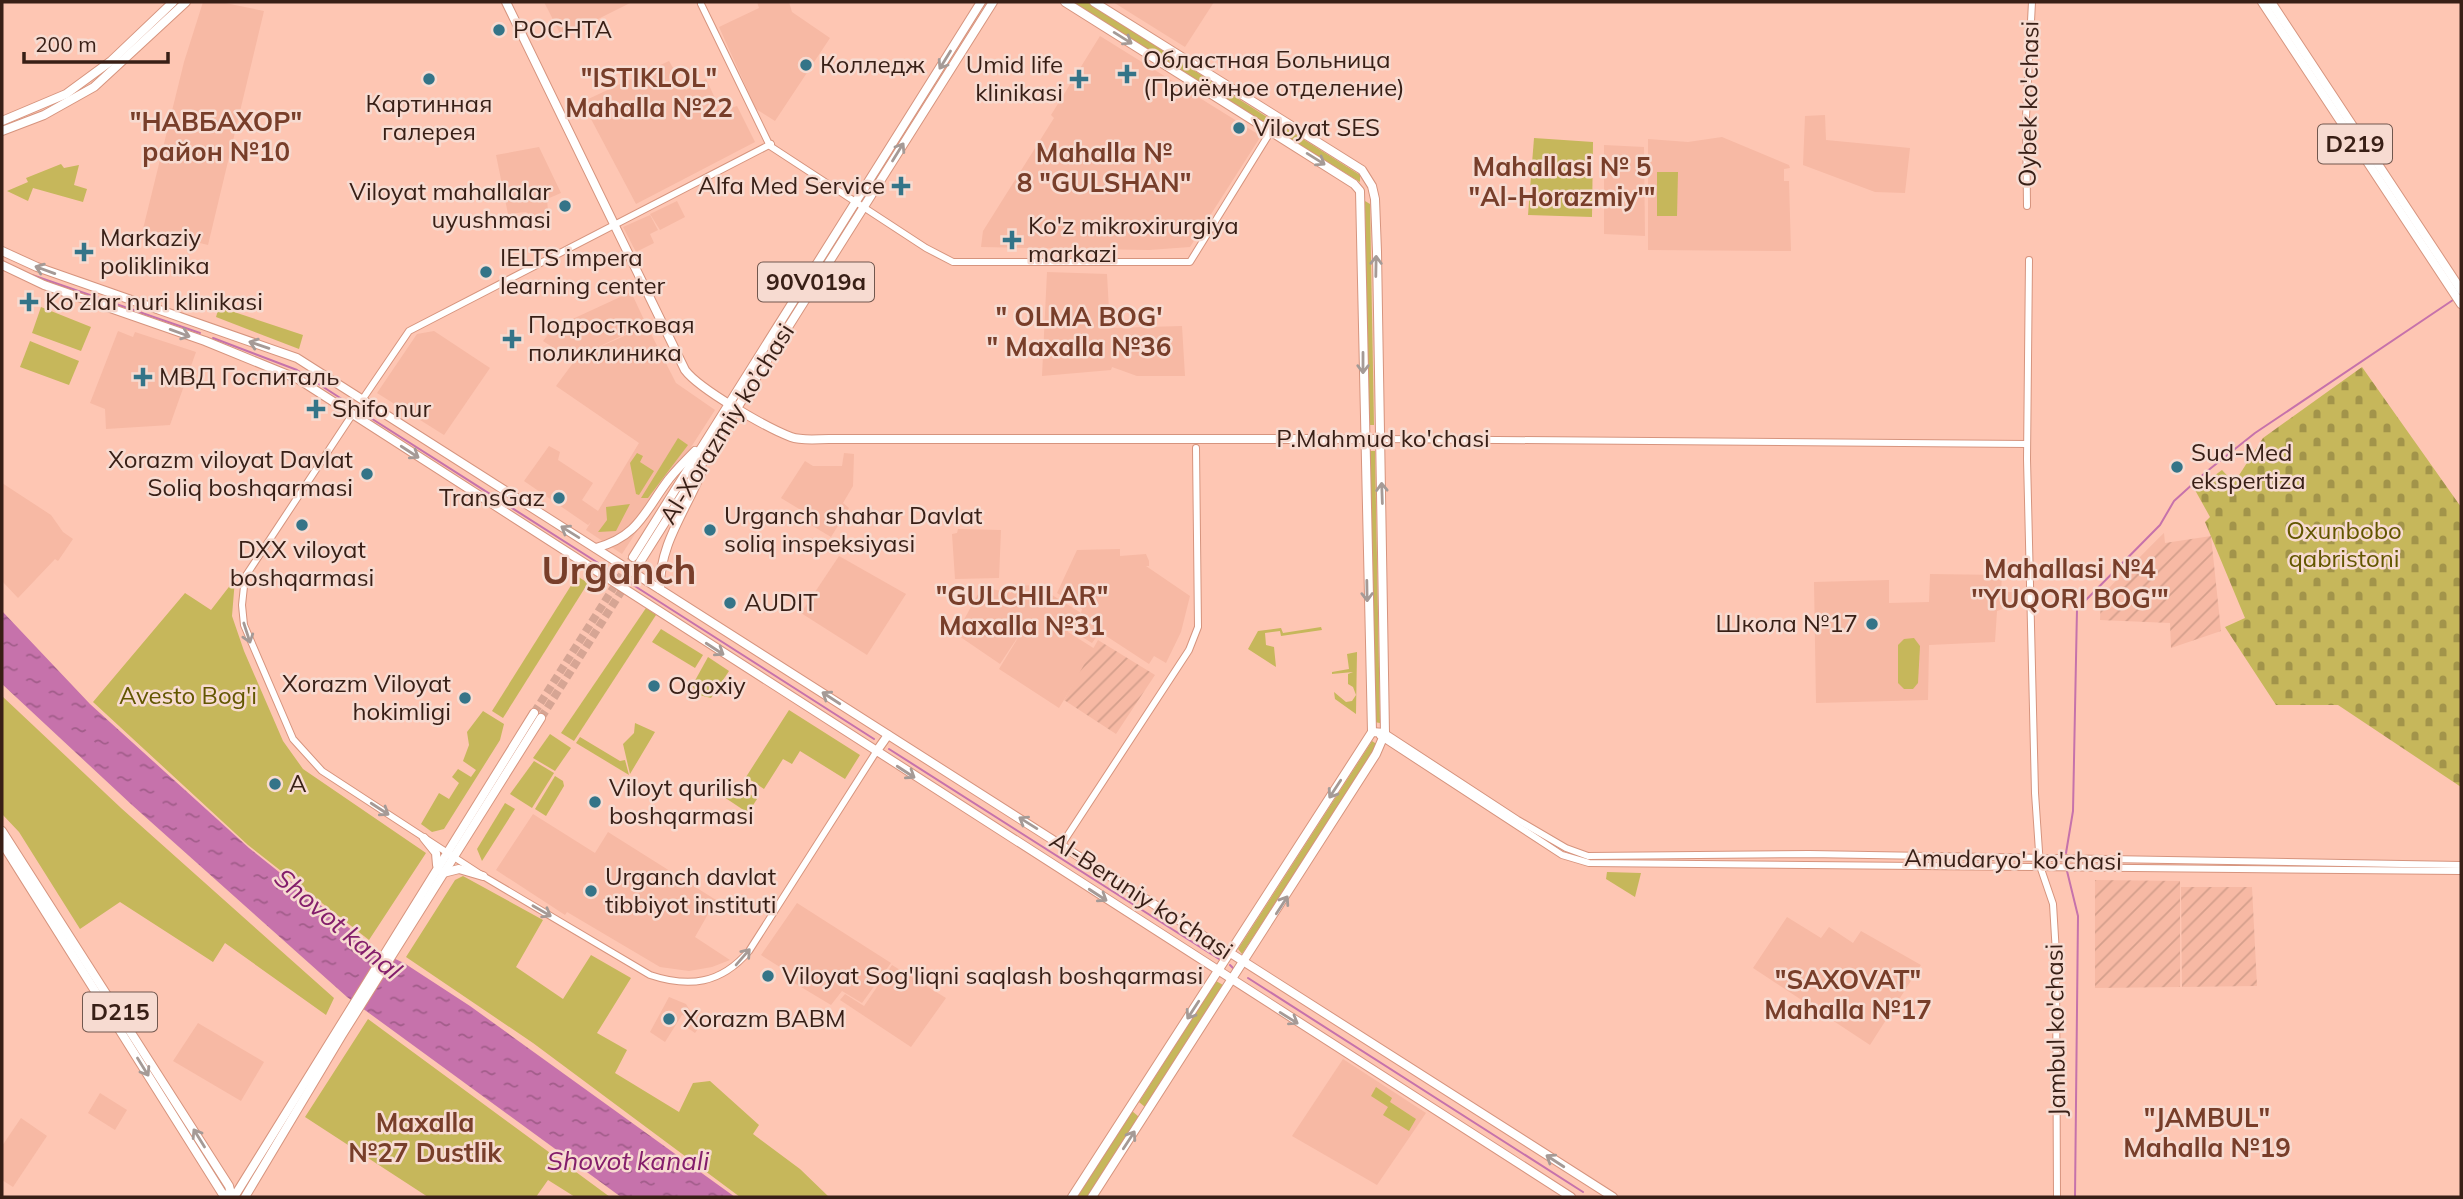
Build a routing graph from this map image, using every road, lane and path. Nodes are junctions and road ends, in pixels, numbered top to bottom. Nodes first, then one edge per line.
1 (173, 2) edge
2 (186, 2) edge
3 (506, 2) edge
4 (981, 2) edge
5 (993, 2) edge
6 (1065, 2) edge
7 (1094, 2) edge
8 (2032, 2) edge
9 (2262, 2) edge
10 (2271, 2) edge
11 (701, 4) dead end
12 (1279, 118) junction
13 (2, 121) edge
14 (1271, 130) junction
15 (2, 131) edge
16 (771, 144) junction
17 (1372, 186) junction
18 (1360, 191) junction
19 (859, 205) junction
20 (2027, 206) dead end
21 (616, 226) junction
22 (2, 251) edge
23 (2029, 260) dead end
24 (2, 265) edge
25 (2451, 283) junction
26 (2461, 290) edge
27 (2461, 304) edge
28 (362, 400) junction
29 (737, 407) junction
30 (352, 415) junction
31 (711, 433) junction
32 (1363, 439) junction
33 (1380, 439) junction
34 (2027, 444) junction
35 (1196, 448) dead end
36 (711, 450) junction
37 (596, 548) junction
38 (660, 589) junction
39 (538, 715) tunnel mouth
40 (1372, 732) junction
41 (888, 735) junction
42 (1384, 736) junction
43 (876, 752) junction
44 (2, 831) edge
45 (424, 838) junction
46 (2, 843) edge
47 (1062, 844) junction
48 (450, 854) junction
49 (2040, 863) junction
50 (2461, 864) edge
51 (2333, 867) junction
52 (440, 870) junction
53 (2461, 871) edge
54 (483, 876) junction
55 (1230, 953) junction
56 (78, 955) junction
57 (1245, 962) junction
58 (1217, 972) junction
59 (1232, 982) junction
60 (339, 1033) junction
61 (232, 1197) edge
62 (245, 1197) edge
63 (1072, 1197) edge
64 (1092, 1197) edge
65 (1571, 1197) edge
66 (1613, 1197) edge
67 (2057, 1197) edge

1 - 13 main road
2 - 15 main road
3 - 21 main road, P.Mahmud ko'chasi
4 -> 19 main road, Al-Xorazmiy ko’chasi / 90V019a
19 -> 5 main road, Al-Xorazmiy ko’chasi / 90V019a
6 -> 14 main road
7 - 12 main road
8 - 20 street, Oybek ko'chasi
9 - 25 main road, D219
10 - 25 main road, D219
11 - 16 street
12 - 14 street
12 - 17 main road
14 -> 18 main road
14 - 19 street
16 - 19 street
16 - 21 street
17 - 18 street
33 -> 17 main road
18 -> 32 main road
19 - 29 main road, Al-Xorazmiy ko’chasi / 90V019a
21 - 28 street
21 - 29 main road, P.Mahmud ko'chasi
28 -> 22 main road, Al-Beruniy ko’chasi
23 - 34 street, Jambul ko'chasi
24 -> 30 main road, Al-Beruniy ko’chasi
25 - 26 main road, D219
25 - 27 main road, D219
28 - 30 main road
37 -> 28 main road, Al-Beruniy ko’chasi
29 - 31 main road, Al-Xorazmiy ko’chasi / 90V019a
29 - 32 main road, P.Mahmud ko'chasi
29 - 36 main road, Al-Xorazmiy ko’chasi / 90V019a
30 -> 43 main road, Al-Beruniy ko’chasi
30 -> 45 street
31 - 36 main road, Al-Xorazmiy ko’chasi / 90V019a
31 - 37 main road
32 - 33 main road, P.Mahmud ko'chasi
32 -> 40 main road
33 - 34 street, P.Mahmud ko'chasi
42 -> 33 main road
34 - 49 street, Jambul ko'chasi
35 - 47 street
36 - 38 main road
37 - 38 main road, Al-Beruniy ko’chasi
41 -> 38 main road, Al-Beruniy ko’chasi
39 - 48 main road
40 - 42 main road
40 -> 55 main road
41 - 43 main road
47 -> 41 main road, Al-Beruniy ko’chasi
42 - 49 street, Amudaryo' ko'chasi
42 - 49 street, Amudaryo' ko'chasi
57 -> 42 main road
54 -> 43 street
43 -> 58 main road, Al-Beruniy ko’chasi
44 - 56 main road, D215
45 - 48 street
45 - 52 main road
46 - 56 main road, D215
47 - 55 main road, Al-Beruniy ko’chasi
48 - 52 main road
48 - 54 street
49 - 51 street, Amudaryo' ko'chasi
49 - 51 street, Amudaryo' ko'chasi
49 - 67 street, Jambul ko'chasi
50 - 51 street, Amudaryo' ko'chasi
51 - 53 street
52 - 54 main road
52 - 60 main road
55 - 57 main road, Al-Beruniy ko’chasi
55 - 58 main road
56 - 61 main road, D215
57 - 59 main road
66 -> 57 main road, Al-Beruniy ko’chasi
58 - 59 main road, Al-Beruniy ko’chasi
58 -> 63 main road
64 -> 59 main road
59 -> 65 main road, Al-Beruniy ko’chasi
60 - 61 main road
60 - 62 main road

